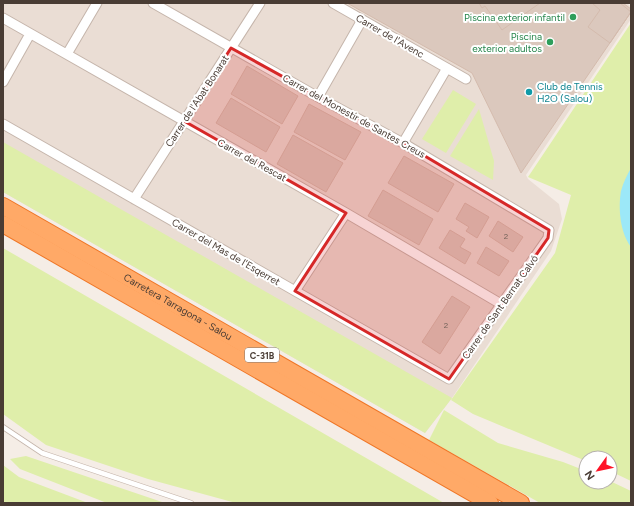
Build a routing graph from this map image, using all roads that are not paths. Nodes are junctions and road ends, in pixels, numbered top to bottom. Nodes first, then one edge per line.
1 (97, 3) edge
2 (153, 3) edge
3 (260, 3) edge
4 (333, 3) edge
5 (3, 18) edge
6 (362, 20) junction
7 (30, 34) junction
8 (231, 48) junction
9 (67, 54) junction
10 (447, 68) junction
11 (466, 79) dead end
12 (3, 82) edge
13 (318, 97) junction
14 (184, 122) junction
15 (3, 124) edge
16 (403, 143) junction
17 (134, 199) junction
18 (3, 206) edge
19 (346, 213) junction
20 (3, 224) edge
21 (548, 234) joint
22 (295, 291) junction
23 (501, 304) junction
24 (449, 379) joint
25 (3, 427) edge
26 (190, 503) edge
27 (490, 503) edge
28 (521, 503) edge

1 - 9 street
2 - 8 street, Carrer del Monestir de Santes Creus
3 - 8 street, Carrer de l'Abat Bonarat
4 - 6 street, Carrer de l'Avenc
5 - 7 street, Carrer del Rescat
6 - 10 street, Carrer de l'Avenc
6 - 13 street
7 - 9 street, Carrer del Rescat
7 - 12 street
8 - 13 street, Carrer del Monestir de Santes Creus
8 - 14 street, Carrer de l'Abat Bonarat
9 - 14 street, Carrer del Rescat
10 - 11 street, Carrer de l'Avenc
10 - 16 street
13 - 16 street, Carrer del Monestir de Santes Creus
14 - 17 street, Carrer de l'Abat Bonarat
14 - 19 street, Carrer del Rescat
15 - 17 street, Carrer del Mas de l'Esqerret
16 - 21 street, Carrer del Monestir de Santes Creus
17 - 22 street, Carrer del Mas de l'Esqerret
18 - 28 highway, Carretera Tarragona - Salou / C-31B
19 - 22 street
19 - 23 street, Carrer del Rescat
20 - 27 highway, Carretera Tarragona - Salou / C-31B
21 - 23 street, Carrer de Sant Bernat Calvó
22 - 24 street, Carrer del Mas de l'Esqerret
23 - 24 street, Carrer de Sant Bernat Calvó
25 - 26 lane

